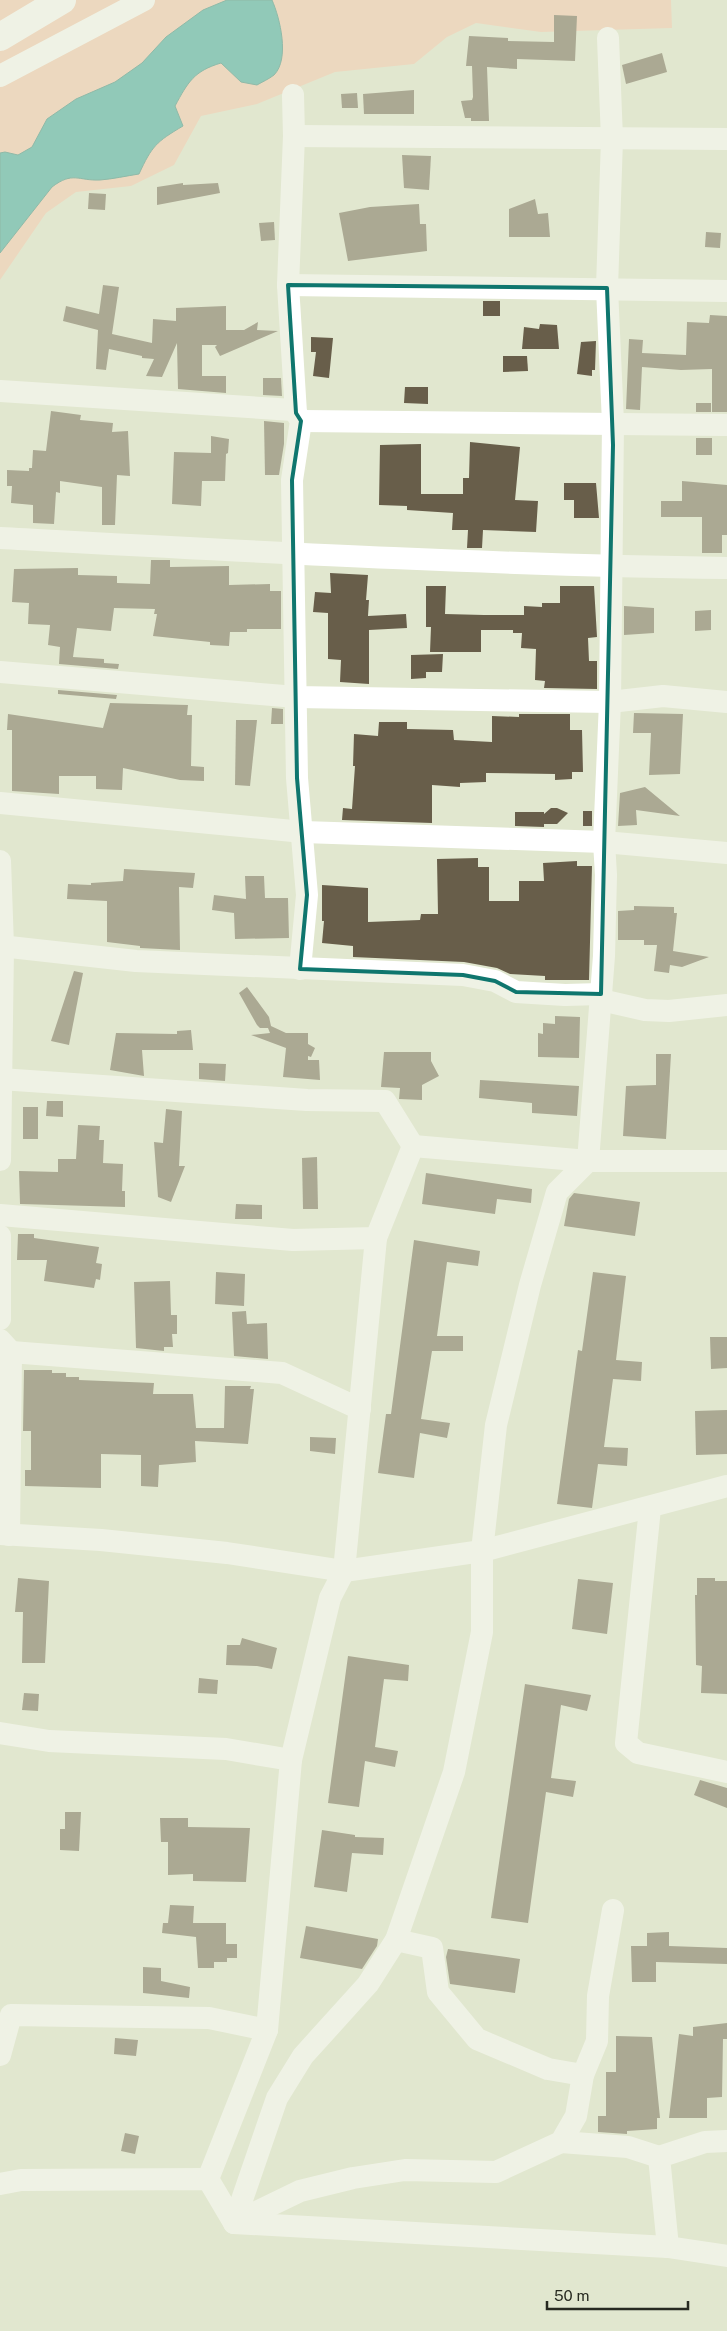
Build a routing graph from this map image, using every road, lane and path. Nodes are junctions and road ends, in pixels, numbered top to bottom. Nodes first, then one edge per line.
1 (62, 0) edge
2 (144, 0) edge
3 (0, 37) edge
4 (608, 38) dead end
5 (0, 76) edge
6 (293, 95) dead end
7 (294, 136) junction
8 (612, 139) junction
9 (727, 139) edge
10 (288, 285) junction
11 (607, 288) junction
12 (727, 291) edge
13 (0, 391) edge
14 (299, 417) junction
15 (613, 423) junction
16 (727, 425) edge
17 (0, 538) edge
18 (295, 554) junction
19 (617, 567) junction
20 (727, 568) edge
21 (0, 672) edge
22 (296, 697) junction
23 (610, 702) junction
24 (727, 702) edge
25 (0, 804) edge
26 (303, 832) junction
27 (604, 842) junction
28 (727, 853) edge
29 (0, 861) edge
30 (2, 946) edge
31 (300, 969) junction
32 (601, 997) junction
33 (727, 1005) edge
34 (1, 1079) edge
35 (414, 1146) junction
36 (0, 1160) edge
37 (588, 1161) junction
38 (727, 1161) edge
39 (0, 1215) edge
40 (0, 1236) edge
41 (376, 1238) junction
42 (0, 1320) edge
43 (5, 1346) edge
44 (360, 1409) junction
45 (727, 1486) edge
46 (650, 1508) junction
47 (4, 1534) edge
48 (482, 1551) junction
49 (344, 1571) junction
50 (0, 1733) edge
51 (291, 1760) junction
52 (727, 1772) edge
53 (613, 1910) dead end
54 (396, 1940) junction
55 (267, 2030) junction
56 (0, 2055) edge
57 (583, 2075) junction
58 (727, 2141) edge
59 (561, 2142) junction
60 (659, 2157) junction
61 (208, 2179) junction
62 (0, 2184) edge
63 (234, 2223) junction
64 (668, 2247) junction
65 (727, 2256) edge

1 - 3 main road
2 - 5 street
4 - 8 street
6 - 7 street
7 - 8 street
7 - 10 street
8 - 9 street
8 - 11 street
10 - 11 street
10 - 14 street
11 - 12 street
11 - 15 street
13 - 14 street
14 - 15 street
14 - 18 street
15 - 16 street
15 - 19 street
17 - 18 street
18 - 19 street
18 - 22 street
19 - 20 street
19 - 23 street
21 - 22 street
22 - 23 street
22 - 26 street
23 - 24 street
23 - 27 street
25 - 26 street
26 - 27 street
26 - 31 street
27 - 28 street
27 - 32 street
29 - 30 street
30 - 31 street
30 - 34 street
31 - 32 street
32 - 33 street
32 - 37 street
34 - 35 street
34 - 36 street
35 - 37 street
35 - 41 street
37 - 38 street
37 - 48 street
39 - 41 street
40 - 42 street
41 - 44 street
43 - 44 street
43 - 47 street
44 - 49 street
45 - 46 street
46 - 48 street
46 - 52 street
47 - 49 street
48 - 49 street
48 - 54 street
49 - 51 street
50 - 51 street
51 - 55 street
53 - 57 street
54 - 57 street
54 - 63 street
55 - 56 street
55 - 61 street
57 - 59 street
58 - 60 street
59 - 60 street
59 - 63 street
60 - 64 street
61 - 62 street
61 - 63 street
63 - 64 street
64 - 65 street

